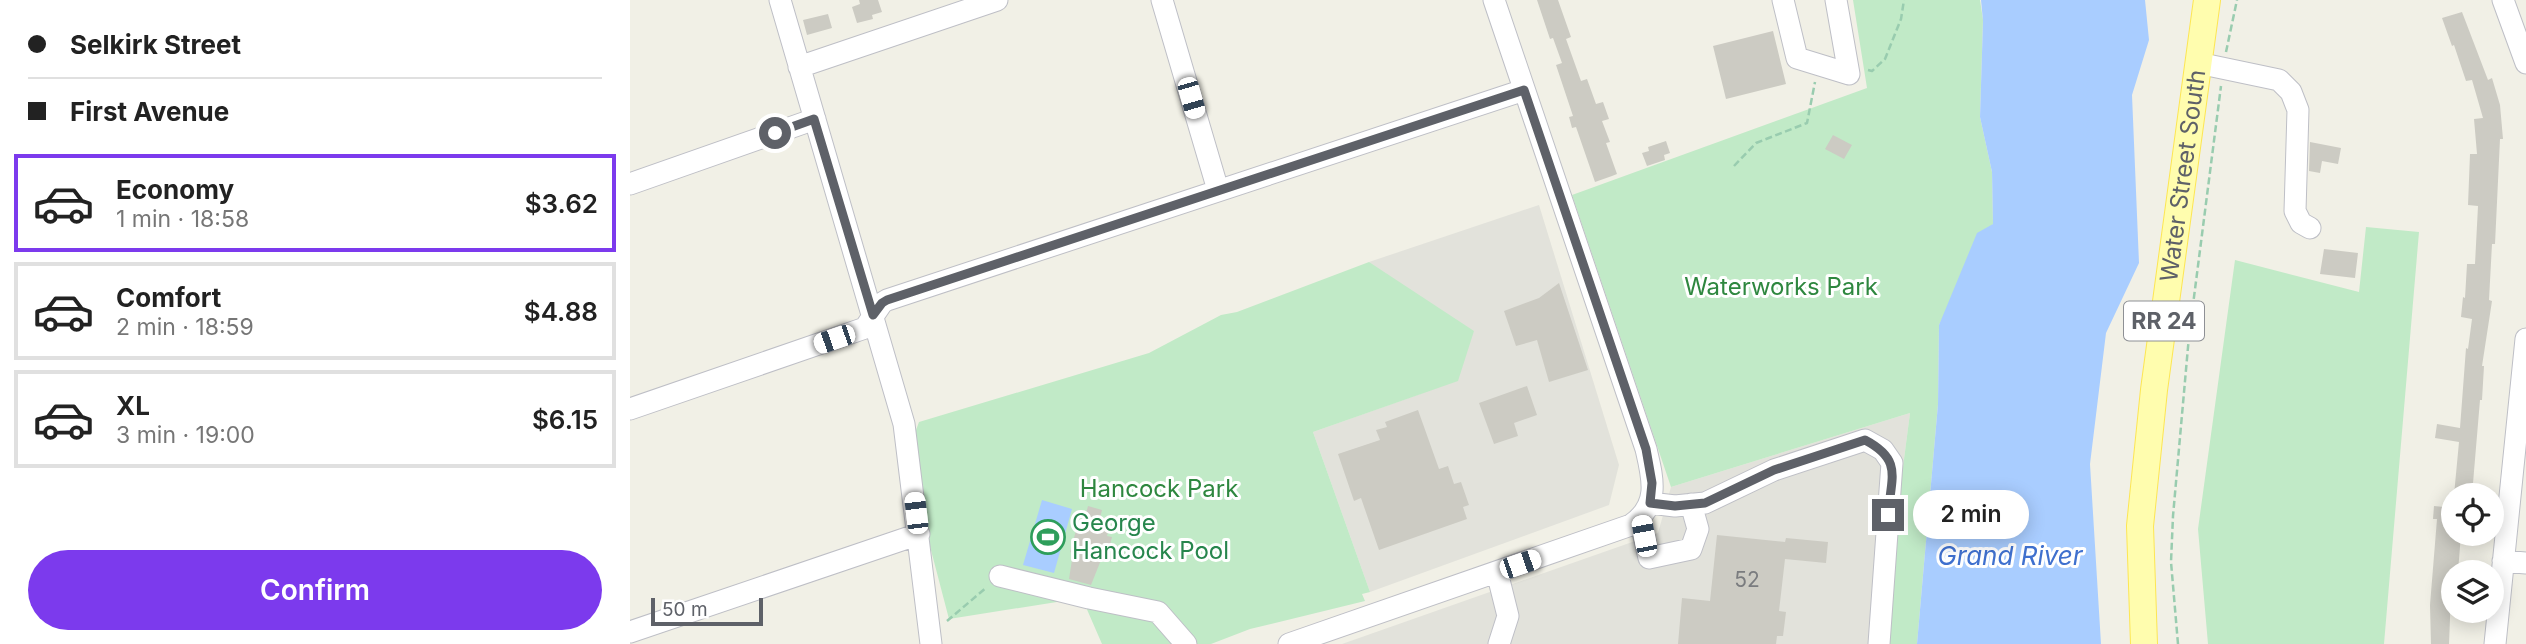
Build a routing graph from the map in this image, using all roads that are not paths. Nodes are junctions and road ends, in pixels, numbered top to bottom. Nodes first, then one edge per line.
1 (780, 0) edge
2 (997, 0) edge
3 (1162, 0) edge
4 (1494, 0) edge
5 (1783, 0) edge
6 (1836, 0) edge
7 (2207, 0) edge
8 (2503, 0) edge
9 (2526, 64) edge
10 (799, 66) junction
11 (2211, 66) junction
12 (1524, 90) junction
13 (814, 119) junction
14 (630, 184) edge
15 (1218, 190) junction
16 (2310, 228) dead end
17 (873, 315) junction
18 (2526, 340) edge
19 (630, 409) edge
20 (1691, 504) junction
21 (1645, 511) junction
22 (919, 534) junction
23 (2503, 560) edge
24 (2504, 561) edge
25 (2526, 562) edge
26 (1497, 572) junction
27 (1000, 576) road end
28 (2497, 623) edge
29 (630, 632) edge
30 (936, 635) edge
31 (1186, 644) edge
32 (1289, 644) edge
33 (1499, 644) edge
34 (1879, 644) edge
35 (2144, 644) edge
36 (2495, 644) edge

1 - 10 street
2 - 10 street
3 - 15 street
4 - 12 street
5 - 6 street
7 - 11 main road, Water Street South / RR 24
8 - 9 street
10 - 13 street
11 - 16 street
11 - 35 main road, Water Street South / RR 24
12 - 15 street
12 - 21 street
13 - 14 street
13 - 17 street
15 - 17 street
17 - 19 street
17 - 22 street
18 - 23 street
20 - 21 street
20 - 21 street
20 - 34 street
21 - 26 street
22 - 29 street
22 - 30 street
24 - 25 street
26 - 32 street
26 - 33 street
27 - 31 street
28 - 36 street

